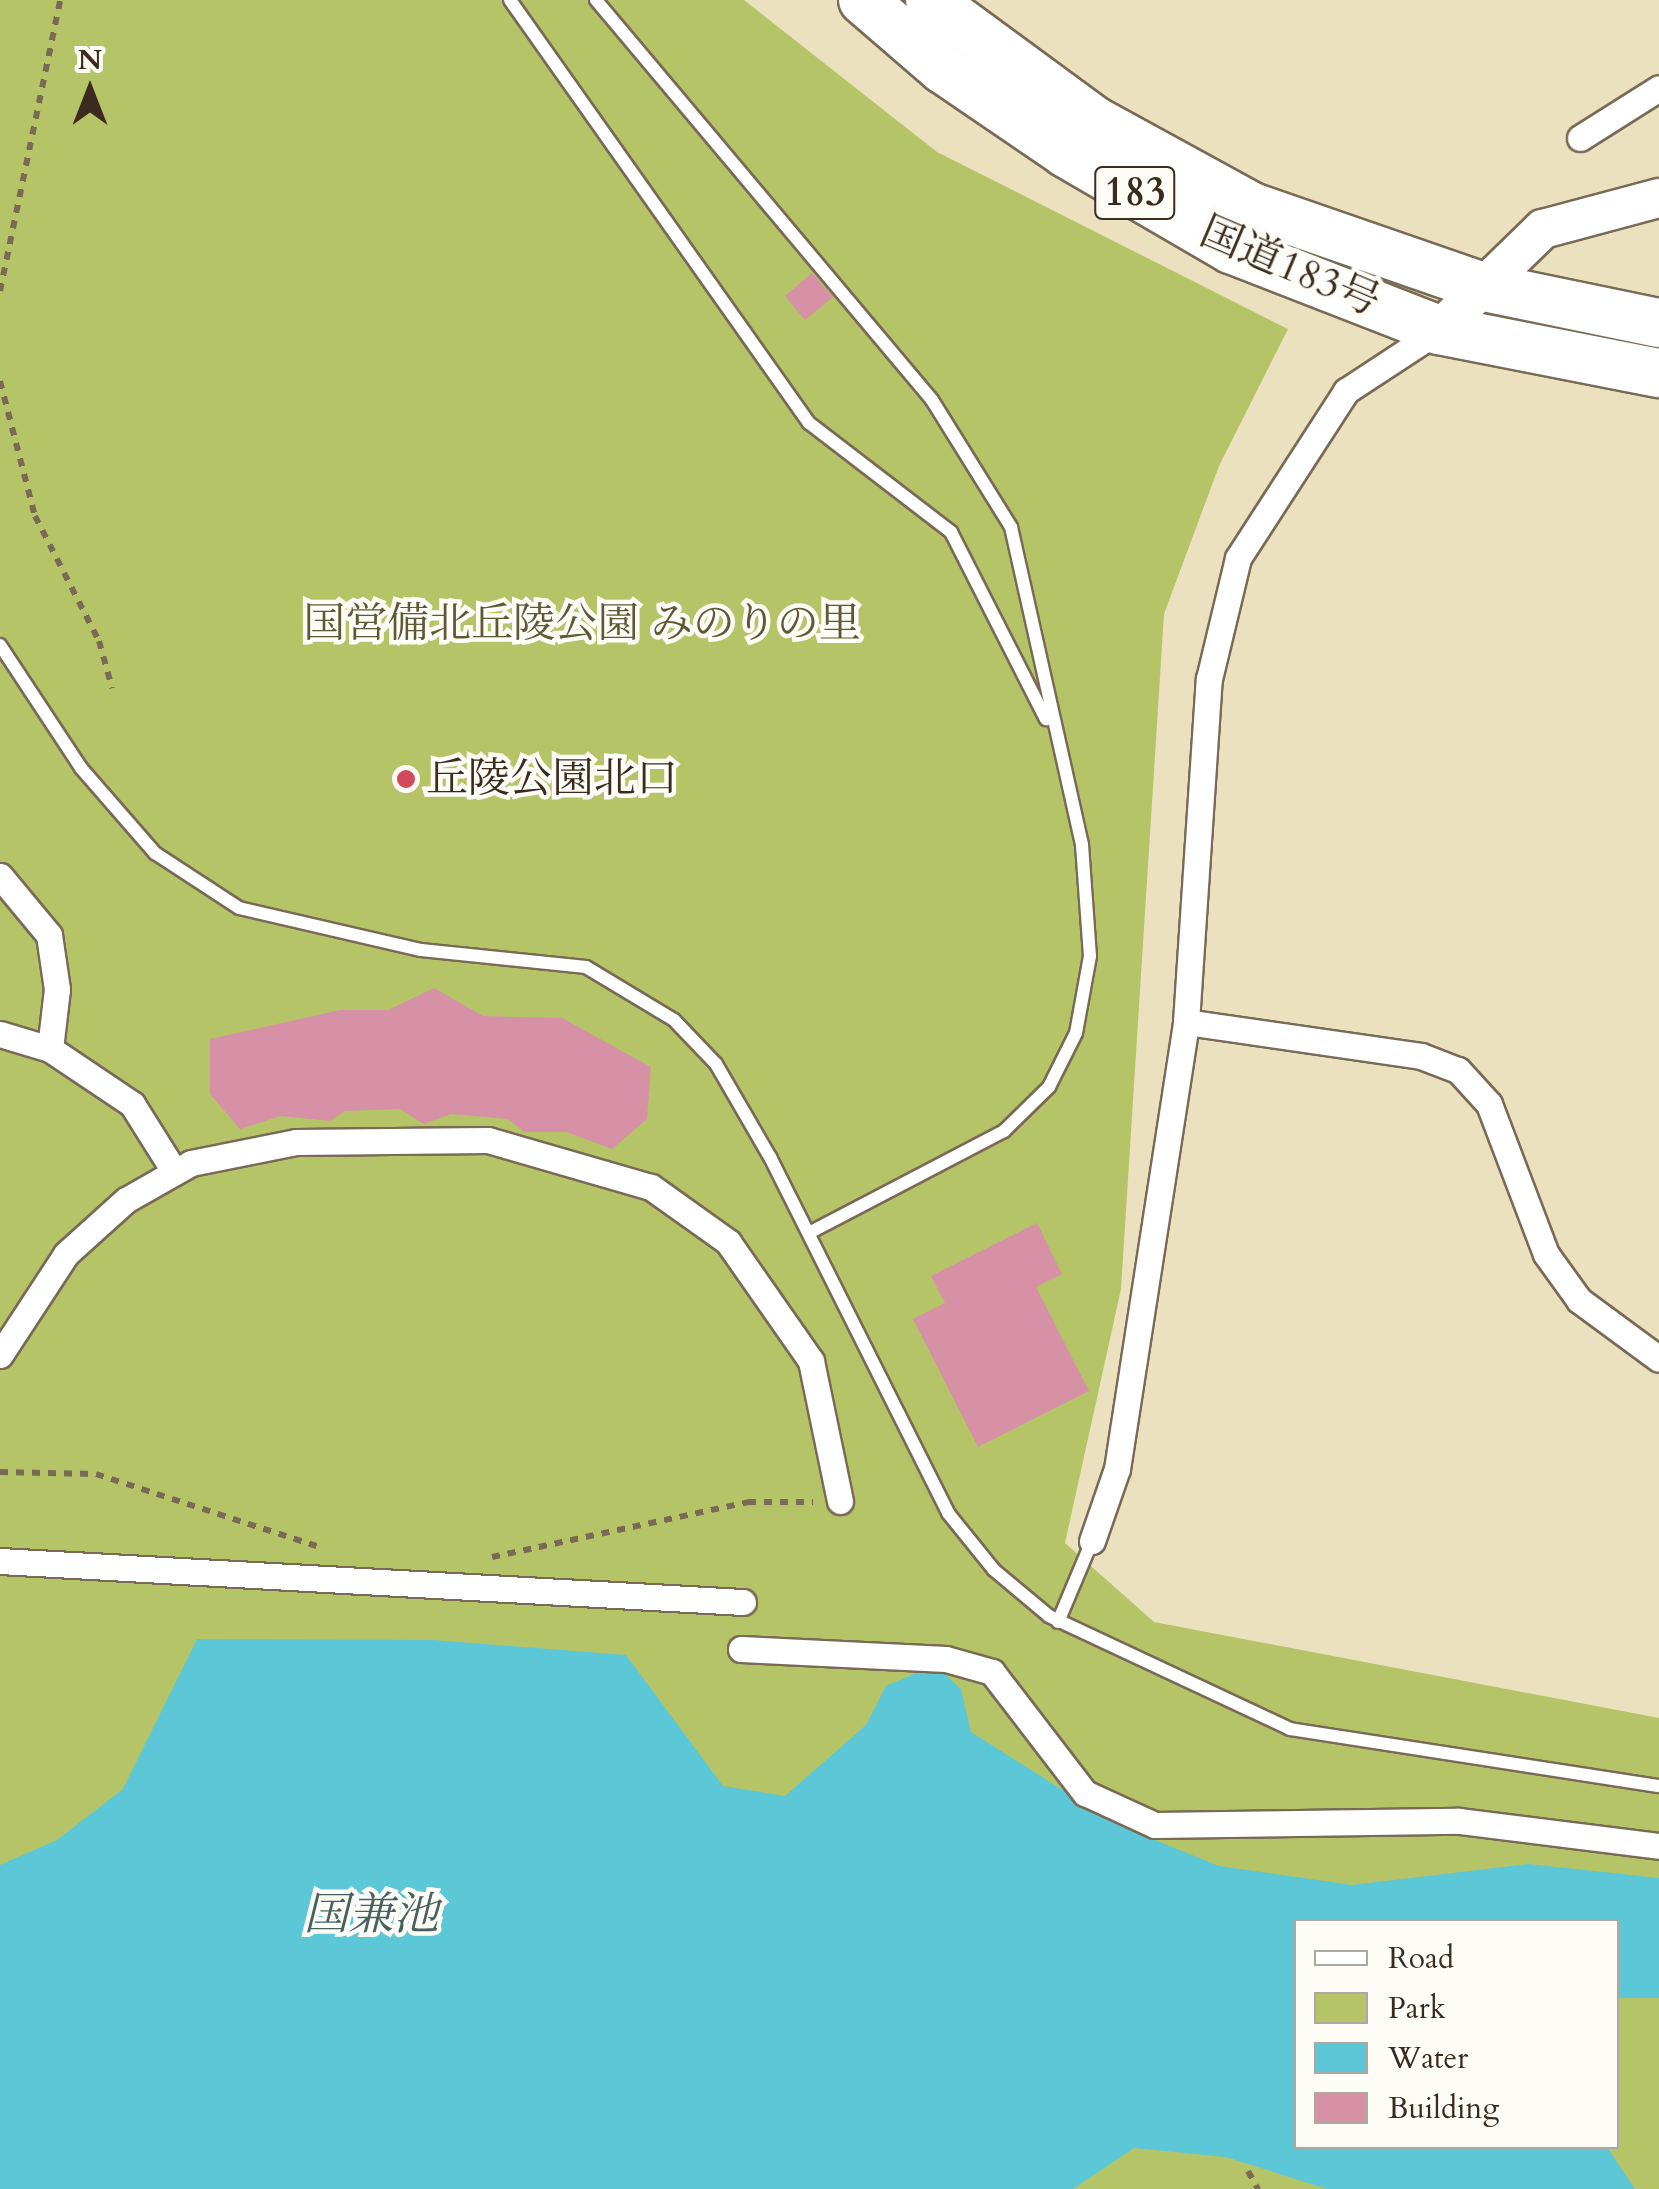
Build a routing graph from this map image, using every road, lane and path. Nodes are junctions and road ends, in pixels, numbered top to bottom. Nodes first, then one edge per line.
1 (60, 0) edge
2 (510, 0) edge
3 (596, 0) edge
4 (864, 0) edge
5 (930, 0) edge
6 (1659, 88) edge
7 (1580, 138) dead end
8 (1659, 198) edge
9 (1480, 286) junction
10 (0, 291) edge
11 (1659, 322) edge
12 (1440, 330) junction
13 (1659, 373) edge
14 (0, 381) edge
15 (0, 645) edge
16 (112, 688) dead end
17 (1054, 734) junction
18 (0, 876) edge
19 (1186, 1022) junction
20 (0, 1034) edge
21 (50, 1049) junction
22 (174, 1171) junction
23 (811, 1232) junction
24 (0, 1355) edge
25 (1659, 1359) edge
26 (0, 1472) edge
27 (840, 1501) joint
28 (1092, 1541) joint
29 (334, 1552) dead end
30 (0, 1561) edge
31 (474, 1561) dead end
32 (744, 1602) dead end
33 (1058, 1622) junction
34 (741, 1649) dead end
35 (1659, 1786) edge
36 (1659, 1846) edge
37 (1248, 2171) dead end
38 (1258, 2189) edge

1 - 10 path
2 - 17 lane
3 - 17 lane
4 - 12 highway, 国道183号 / 183
5 - 9 highway, 国道183号 / 183
6 - 7 street
8 - 9 street
9 - 11 highway, 国道183号 / 183
9 - 12 street
12 - 13 highway, 国道183号 / 183
12 - 19 street
14 - 16 path
15 - 23 lane
17 - 23 lane
18 - 21 street
19 - 25 street
19 - 28 street
20 - 21 street
21 - 22 street
22 - 24 street
22 - 27 street
23 - 33 lane
26 - 29 path
27 - 31 path
28 - 33 lane
30 - 32 street
33 - 35 lane
34 - 36 street
37 - 38 path

